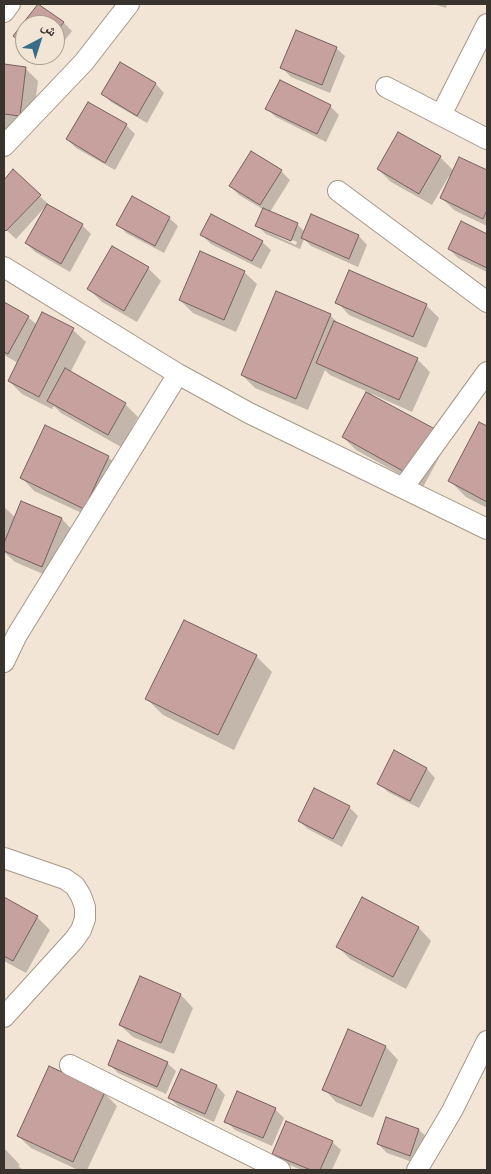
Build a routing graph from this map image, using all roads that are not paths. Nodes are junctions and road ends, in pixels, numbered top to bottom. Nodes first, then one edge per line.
1 (10, 4) edge
2 (129, 4) edge
3 (4, 12) edge
4 (487, 24) edge
5 (386, 88) dead end
6 (441, 115) junction
7 (487, 139) edge
8 (4, 146) edge
9 (338, 191) dead end
10 (4, 267) edge
11 (487, 302) edge
12 (487, 372) edge
13 (178, 374) junction
14 (403, 488) junction
15 (487, 529) edge
16 (4, 662) edge
17 (4, 858) edge
18 (4, 1018) edge
19 (487, 1042) edge
20 (70, 1065) dead end
21 (280, 1170) edge
22 (417, 1170) edge

1 - 3 street
2 - 8 street
4 - 6 street
5 - 6 street
6 - 7 street
9 - 11 street
10 - 13 street
12 - 14 street
13 - 14 street
13 - 16 street
14 - 15 street
17 - 18 street
19 - 22 street
20 - 21 street

